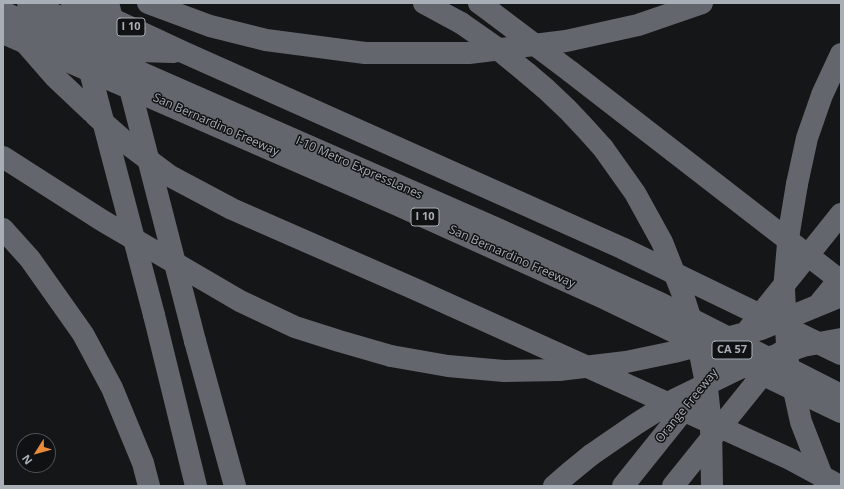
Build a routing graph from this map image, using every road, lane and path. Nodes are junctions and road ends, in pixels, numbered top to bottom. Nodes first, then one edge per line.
1 (28, 3) edge
2 (72, 3) edge
3 (78, 3) edge
4 (108, 3) edge
5 (148, 3) edge
6 (424, 3) edge
7 (702, 3) edge
8 (487, 9) edge
9 (3, 11) edge
10 (3, 33) edge
11 (183, 52) junction
12 (841, 54) edge
13 (3, 157) edge
14 (841, 214) edge
15 (3, 229) edge
16 (841, 277) edge
17 (841, 281) edge
18 (841, 296) edge
19 (836, 347) edge
20 (841, 364) edge
21 (841, 395) edge
22 (841, 412) edge
23 (149, 486) edge
24 (196, 486) edge
25 (235, 486) edge
26 (554, 486) edge
27 (623, 486) edge
28 (673, 486) edge
29 (712, 486) edge
30 (826, 486) edge
31 (840, 486) edge

1 - 11 highway
2 - 24 highway, bridge
3 - 11 highway, I 10
4 - 25 highway, bridge
5 - 7 highway
6 - 29 highway, bridge
8 - 17 highway, bridge
9 - 21 highway, I-10 Metro ExpressLanes
9 - 31 highway, bridge
10 - 22 highway, San Bernardino Freeway / I 10
11 - 19 highway, I 10
12 - 30 highway, bridge
13 - 18 highway, bridge
14 - 27 highway, Orange Freeway / CA 57, bridge
15 - 23 highway
16 - 28 highway, bridge
19 - 20 highway
19 - 26 highway, bridge

